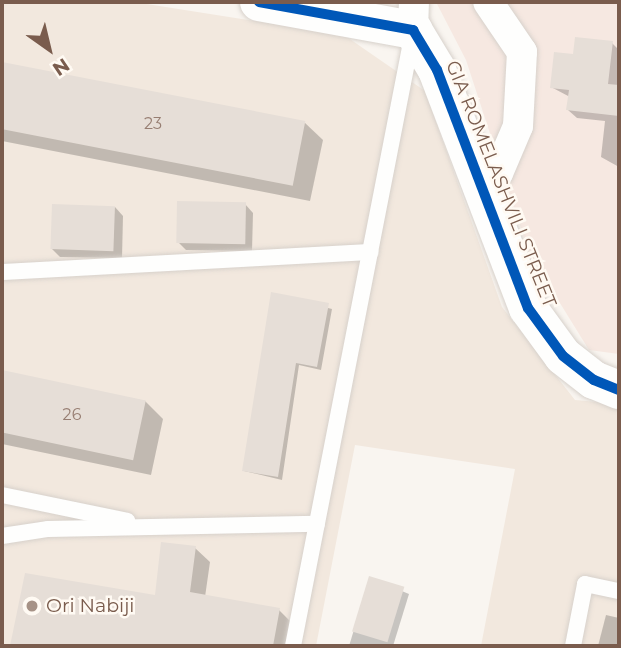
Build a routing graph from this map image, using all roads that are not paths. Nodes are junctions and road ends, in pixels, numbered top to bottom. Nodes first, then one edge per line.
1 (259, 2) edge
2 (488, 2) edge
3 (414, 16) edge
4 (476, 174) junction
5 (370, 252) junction
6 (2, 272) edge
7 (619, 390) edge
8 (2, 495) edge
9 (317, 524) junction
10 (157, 527) junction
11 (2, 536) edge
12 (619, 591) edge
13 (293, 646) edge
14 (573, 646) edge

1 - 3 street
2 - 4 street
3 - 4 street, GIA ROMELASHVILI STREET
3 - 5 lane
4 - 7 street, GIA ROMELASHVILI STREET
5 - 6 lane
5 - 9 lane
8 - 10 lane
9 - 10 lane
9 - 13 lane
10 - 11 lane
12 - 14 lane

